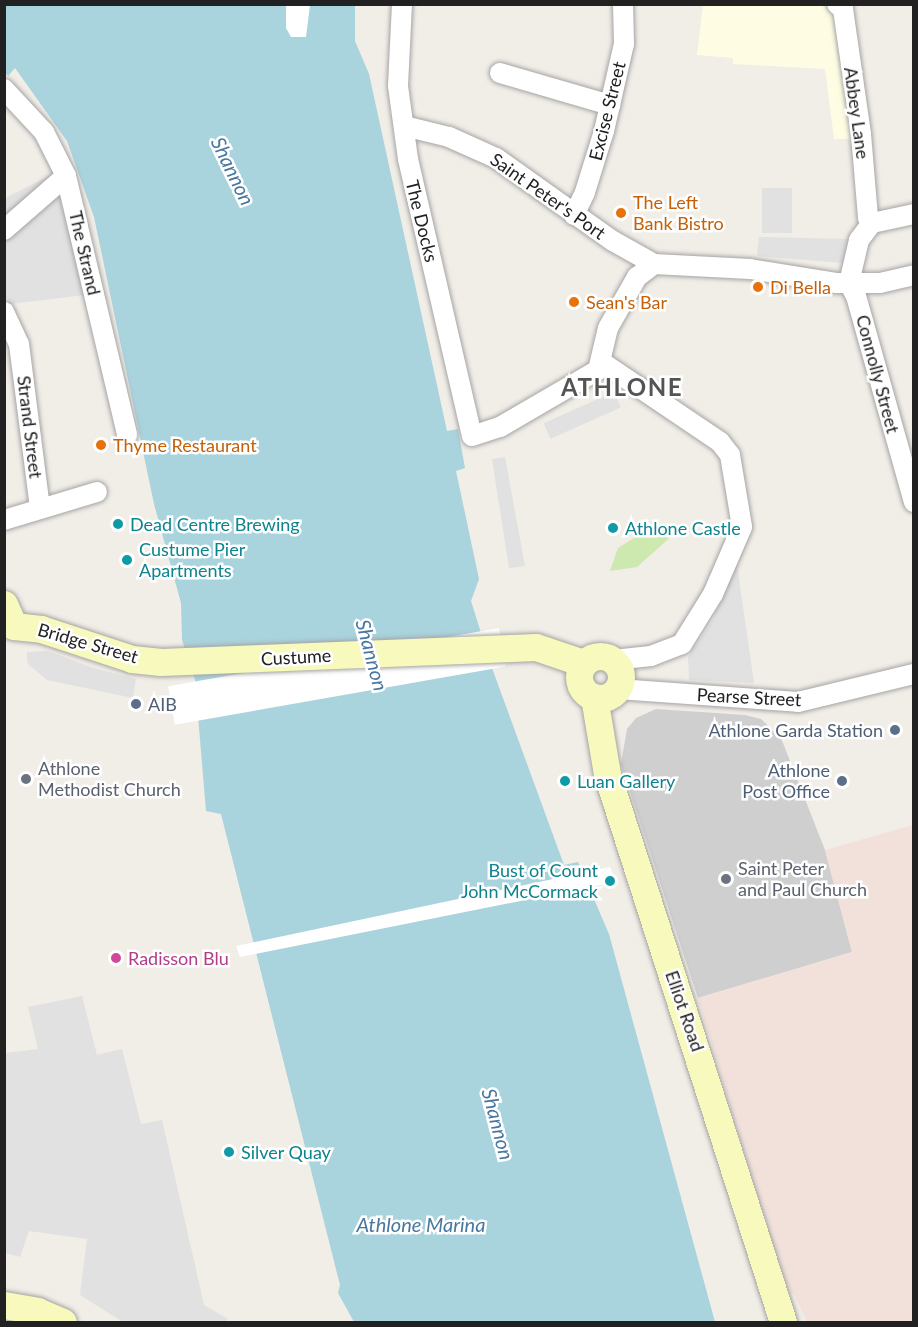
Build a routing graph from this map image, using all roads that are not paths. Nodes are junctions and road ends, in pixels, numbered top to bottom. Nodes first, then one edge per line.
1 (402, 4) edge
2 (623, 4) edge
3 (837, 4) edge
4 (500, 72) dead end
5 (4, 89) edge
6 (610, 105) junction
7 (404, 126) junction
8 (66, 176) junction
9 (574, 214) junction
10 (914, 214) edge
11 (872, 223) junction
12 (4, 230) edge
13 (654, 264) junction
14 (914, 275) edge
15 (849, 283) junction
16 (4, 312) edge
17 (603, 363) junction
18 (127, 435) dead end
19 (97, 492) dead end
20 (914, 502) edge
21 (40, 508) junction
22 (4, 520) edge
23 (8, 622) edge
24 (613, 660) junction
25 (161, 662) joint
26 (584, 663) junction
27 (914, 674) edge
28 (606, 693) junction
29 (4, 1285) edge
30 (4, 1305) edge
31 (37, 1311) junction
32 (63, 1323) edge
33 (783, 1323) edge

1 - 7 street, The Docks
2 - 6 street, Excise Street
3 - 11 street, Abbey Lane
4 - 6 street
5 - 8 street, The Strand
6 - 9 street, Excise Street
7 - 9 street, Saint Peter's Port
7 - 17 street, The Docks
8 - 12 street
8 - 18 street, The Strand
9 - 13 street, Saint Peter's Port
10 - 11 street
11 - 15 street
13 - 15 street
13 - 17 street
14 - 15 street
15 - 20 street, Connolly Street
16 - 21 street, Strand Street
17 - 24 street
19 - 21 street
21 - 22 street
23 - 25 main road, Bridge Street
24 - 26 main road
24 - 28 main road
25 - 26 main road, Custume
26 - 28 main road
27 - 28 street, Pearse Street
28 - 33 main road, Elliot Road
29 - 31 main road
30 - 31 main road
31 - 32 main road

